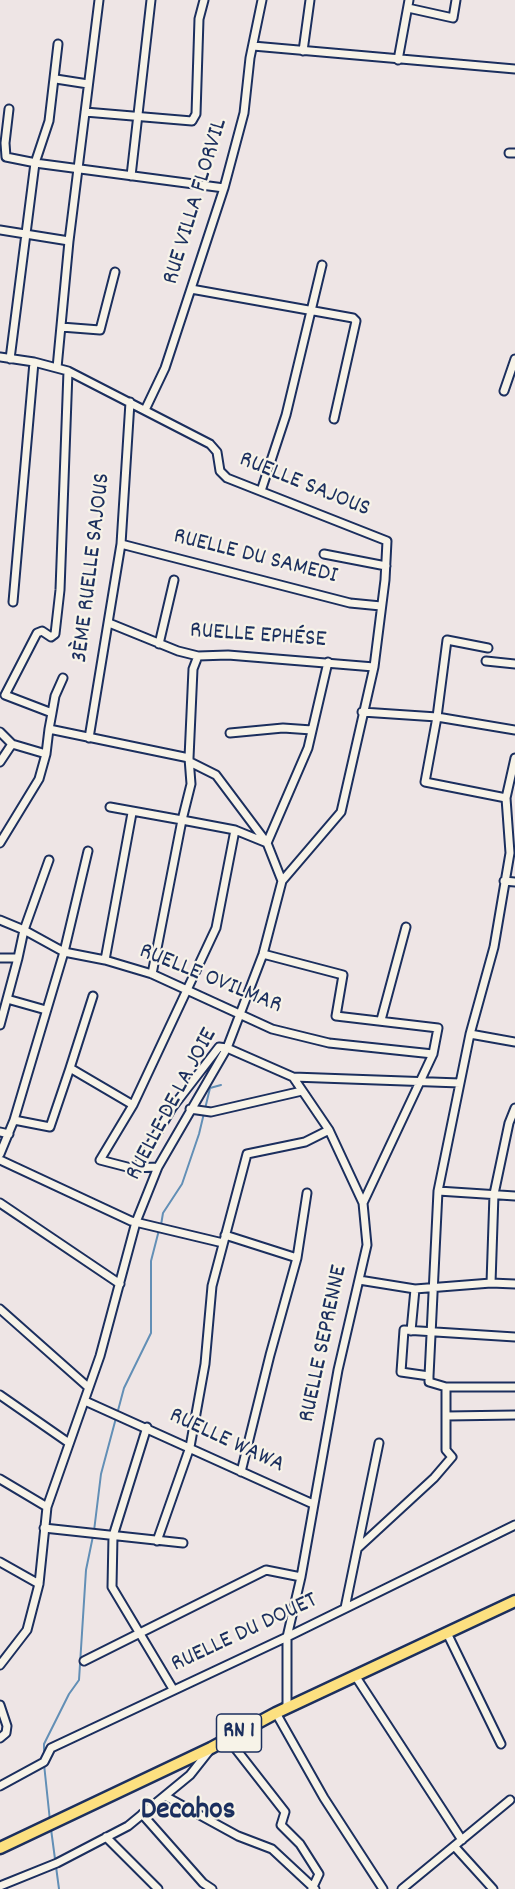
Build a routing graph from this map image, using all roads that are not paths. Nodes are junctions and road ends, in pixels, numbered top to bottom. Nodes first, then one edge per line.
1 (99, 0) edge
2 (151, 0) edge
3 (204, 0) edge
4 (262, 0) edge
5 (310, 0) edge
6 (409, 0) edge
7 (456, 0) edge
8 (408, 8) junction
9 (58, 44) dead end
10 (253, 46) junction
11 (303, 51) junction
12 (398, 60) junction
13 (515, 69) edge
14 (56, 80) junction
15 (88, 84) junction
16 (9, 110) dead end
17 (85, 112) junction
18 (138, 116) junction
19 (35, 163) junction
20 (80, 170) junction
21 (131, 176) junction
22 (224, 188) junction
23 (0, 230) edge
24 (26, 232) junction
25 (69, 241) junction
26 (322, 265) dead end
27 (115, 272) dead end
28 (191, 290) junction
29 (312, 312) junction
30 (61, 327) junction
31 (0, 357) edge
32 (10, 359) junction
33 (515, 359) edge
34 (34, 362) junction
35 (57, 368) junction
36 (68, 371) junction
37 (504, 391) dead end
38 (130, 402) junction
39 (145, 410) junction
40 (334, 419) dead end
41 (261, 491) junction
42 (121, 544) junction
43 (324, 554) dead end
44 (386, 566) junction
45 (174, 580) dead end
46 (13, 602) dead end
47 (381, 606) junction
48 (109, 623) junction
49 (159, 644) junction
50 (488, 648) dead end
51 (198, 656) junction
52 (486, 661) dead end
53 (328, 662) junction
54 (515, 664) edge
55 (374, 667) junction
56 (63, 678) dead end
57 (3, 694) edge
58 (362, 712) junction
59 (52, 713) junction
60 (437, 717) junction
61 (49, 729) junction
62 (312, 730) junction
63 (515, 730) edge
64 (0, 732) edge
65 (230, 733) dead end
66 (89, 738) junction
67 (12, 744) junction
68 (46, 754) junction
69 (515, 758) edge
70 (190, 760) junction
71 (0, 762) edge
72 (506, 798) junction
73 (110, 807) dead end
74 (132, 813) junction
75 (511, 817) edge
76 (182, 820) junction
77 (235, 830) junction
78 (0, 843) edge
79 (267, 843) junction
80 (88, 851) dead end
81 (49, 860) dead end
82 (282, 881) junction
83 (504, 881) junction
84 (515, 882) edge
85 (0, 920) edge
86 (406, 927) dead end
87 (24, 930) junction
88 (64, 952) junction
89 (263, 954) junction
90 (0, 958) edge
91 (18, 958) junction
92 (105, 960) junction
93 (152, 974) junction
94 (187, 990) junction
95 (93, 996) dead end
96 (7, 999) junction
97 (46, 1010) junction
98 (241, 1014) junction
99 (381, 1020) junction
100 (0, 1025) edge
101 (470, 1034) junction
102 (515, 1042) edge
103 (227, 1048) junction
104 (433, 1054) junction
105 (70, 1068) junction
106 (293, 1077) junction
107 (418, 1080) junction
108 (460, 1083) junction
109 (302, 1091) junction
110 (133, 1105) junction
111 (515, 1108) edge
112 (190, 1109) junction
113 (14, 1120) junction
114 (329, 1130) junction
115 (0, 1131) edge
116 (9, 1134) junction
117 (0, 1154) edge
118 (0, 1160) edge
119 (138, 1166) junction
120 (158, 1167) junction
121 (438, 1191) junction
122 (308, 1193) dead end
123 (494, 1194) junction
124 (515, 1196) edge
125 (0, 1203) edge
126 (363, 1203) junction
127 (136, 1222) junction
128 (225, 1235) junction
129 (223, 1243) junction
130 (297, 1258) junction
131 (360, 1280) junction
132 (491, 1283) junction
133 (120, 1284) junction
134 (515, 1284) edge
135 (415, 1289) junction
136 (435, 1289) junction
137 (0, 1309) edge
138 (411, 1331) junction
139 (433, 1334) junction
140 (515, 1337) edge
141 (429, 1376) junction
142 (446, 1386) junction
143 (88, 1387) junction
144 (515, 1387) edge
145 (0, 1395) edge
146 (85, 1401) junction
147 (515, 1415) edge
148 (447, 1416) junction
149 (147, 1427) junction
150 (69, 1443) junction
151 (379, 1443) dead end
152 (190, 1447) junction
153 (241, 1472) junction
154 (0, 1479) edge
155 (313, 1504) junction
156 (47, 1507) junction
157 (515, 1525) edge
158 (44, 1528) junction
159 (113, 1536) junction
160 (157, 1541) junction
161 (183, 1544) dead end
162 (358, 1548) junction
163 (0, 1562) edge
164 (301, 1577) junction
165 (39, 1584) junction
166 (515, 1601) edge
167 (345, 1608) junction
168 (140, 1632) junction
169 (447, 1633) junction
170 (288, 1637) junction
171 (84, 1661) dead end
172 (0, 1665) edge
173 (356, 1677) junction
174 (173, 1689) junction
175 (0, 1705) edge
176 (287, 1708) junction
177 (276, 1713) junction
178 (0, 1738) edge
179 (228, 1739) junction
180 (501, 1744) dead end
181 (211, 1748) junction
182 (0, 1786) edge
183 (165, 1796) junction
184 (510, 1800) dead end
185 (142, 1814) junction
186 (105, 1837) junction
187 (462, 1840) junction
188 (455, 1847) junction
189 (0, 1848) edge
190 (0, 1886) edge
191 (158, 1889) edge
192 (212, 1889) edge
193 (314, 1889) edge
194 (383, 1889) edge
195 (402, 1889) edge
196 (493, 1889) edge

1 - 15 street
2 - 18 street
3 - 18 street
4 - 10 street, RUE VILLA FLORVIL
5 - 11 street
6 - 8 street
7 - 8 street
8 - 12 street
9 - 14 street
10 - 11 street
10 - 22 street, RUE VILLA FLORVIL
11 - 12 street
12 - 13 street
14 - 15 street
14 - 19 street
15 - 17 street
16 - 19 street
17 - 18 street
17 - 20 street
18 - 21 street
19 - 20 street
19 - 24 street
20 - 21 street
20 - 25 street
21 - 22 street
22 - 28 street, RUE VILLA FLORVIL
23 - 24 street
24 - 25 street
24 - 32 street
25 - 30 street
26 - 29 street
27 - 30 street
28 - 29 street
28 - 39 street, RUE VILLA FLORVIL
29 - 40 street
29 - 41 street
30 - 35 street
31 - 32 street, RUELLE SAJOUS
32 - 34 street, RUELLE SAJOUS
33 - 37 street
34 - 35 street, RUELLE SAJOUS
34 - 46 street
35 - 36 street, RUELLE SAJOUS
36 - 38 street, RUELLE SAJOUS
36 - 57 street
38 - 39 street, RUELLE SAJOUS
38 - 42 street, 3ÈME RUELLE SAJOUS
39 - 41 street, RUELLE SAJOUS
41 - 44 street, RUELLE SAJOUS
42 - 47 street, RUELLE DU SAMEDI
42 - 48 street, 3ÈME RUELLE SAJOUS
43 - 44 street
44 - 47 street, RUELLE SAJOUS
45 - 49 street
47 - 55 street, RUELLE DE LA JOIE
48 - 49 street, RUELLE EPHÉSE
48 - 66 street, 3ÈME RUELLE SAJOUS
49 - 51 street, RUELLE EPHÉSE
50 - 60 street
51 - 53 street, RUELLE EPHÉSE
51 - 70 street
52 - 54 street
53 - 55 street, RUELLE EPHÉSE
53 - 62 street
55 - 58 street, RUELLE DE LA JOIE
56 - 59 street
57 - 59 street
58 - 60 street
58 - 82 street, RUELLE DE LA JOIE
59 - 61 street
60 - 63 street
60 - 72 street
61 - 66 street
61 - 68 street
62 - 65 street
62 - 79 street
64 - 67 street
66 - 70 street
67 - 68 street
67 - 71 street
68 - 78 street
69 - 72 street
70 - 76 street
70 - 79 street
72 - 75 street
73 - 74 street
74 - 76 street
74 - 92 street
75 - 83 street
76 - 77 street
76 - 93 street
77 - 79 street
77 - 94 street
79 - 82 street
80 - 88 street
81 - 87 street
82 - 89 street, RUELLE DE LA JOIE
83 - 84 street
83 - 101 street
85 - 87 street, RUELLE OVILMAR
86 - 99 street
87 - 88 street, RUELLE OVILMAR
87 - 91 street
88 - 92 street, RUELLE OVILMAR
88 - 97 street
89 - 98 street, RUELLE DE LA JOIE
89 - 99 street
90 - 91 street
91 - 96 street
92 - 93 street, RUELLE OVILMAR
93 - 94 street, RUELLE OVILMAR
94 - 98 street, RUELLE OVILMAR
94 - 110 street
95 - 105 street
96 - 97 street
96 - 100 street
97 - 113 street
98 - 103 street, RUELLE DE LA JOIE
98 - 104 street, RUELLE OVILMAR
99 - 104 street
101 - 102 street
101 - 108 street
103 - 106 street
103 - 112 street, RUELLE DE LA JOIE
103 - 119 street
104 - 107 street
105 - 110 street
105 - 113 street
106 - 107 street
106 - 109 street, RUELLE SEPRENNE
107 - 108 street
107 - 126 street
108 - 121 street
109 - 112 street
109 - 114 street, RUELLE SEPRENNE
110 - 119 street
111 - 123 street
112 - 120 street, RUELLE DE LA JOIE
113 - 116 street
114 - 126 street, RUELLE SEPRENNE
114 - 128 street
115 - 116 street
116 - 117 street
118 - 127 street
119 - 120 street
120 - 127 street, RUELLE DE LA JOIE
121 - 123 street
121 - 136 street
122 - 130 street
123 - 124 street
123 - 132 street
125 - 133 street
126 - 131 street, RUELLE SEPRENNE
127 - 129 street
127 - 133 street, RUELLE DE LA JOIE
128 - 129 street
128 - 130 street
129 - 152 street
130 - 153 street
131 - 135 street
131 - 155 street, RUELLE SEPRENNE
132 - 134 street
132 - 136 street
133 - 143 street, RUELLE DE LA JOIE
135 - 136 street
135 - 138 street
136 - 139 street
137 - 143 street
138 - 139 street
138 - 141 street
139 - 140 street
139 - 141 street
141 - 142 street
142 - 144 street
142 - 148 street
143 - 146 street, RUELLE DE LA JOIE
145 - 150 street
146 - 149 street, RUELLE WAWA
146 - 150 street, RUELLE DE LA JOIE
147 - 148 street
148 - 162 street
149 - 152 street, RUELLE WAWA
149 - 159 street
150 - 156 street, RUELLE DE LA JOIE
151 - 162 street
152 - 153 street, RUELLE WAWA
152 - 160 street
153 - 155 street, RUELLE WAWA
154 - 156 street
155 - 164 street, RUELLE SEPRENNE
156 - 158 street, RUELLE DE LA JOIE
157 - 167 street, RUELLE DU DOUET
158 - 159 street
158 - 165 street, RUELLE DE LA JOIE
159 - 160 street
159 - 168 street
160 - 161 street
162 - 167 street
163 - 165 street
164 - 168 street
164 - 170 street, RUELLE SEPRENNE
165 - 172 street, RUELLE DE LA JOIE
166 - 169 main road, RN 1
167 - 170 street, RUELLE DU DOUET
168 - 171 street
168 - 174 street
169 - 173 main road, RN 1
169 - 180 street
170 - 174 street, RUELLE DU DOUET
170 - 176 street, RUELLE SEPRENNE
173 - 176 main road, RN 1
173 - 187 street
174 - 182 street, RUELLE DU DOUET
175 - 178 street
176 - 177 main road, RN 1
177 - 179 main road, RN 1
177 - 194 street
179 - 181 main road, RN 1
179 - 193 street
181 - 183 street
181 - 189 main road, RN 1
183 - 185 street
183 - 193 street
184 - 187 street
185 - 186 street
185 - 192 street
186 - 190 street
186 - 191 street
187 - 188 street
188 - 195 street
188 - 196 street

